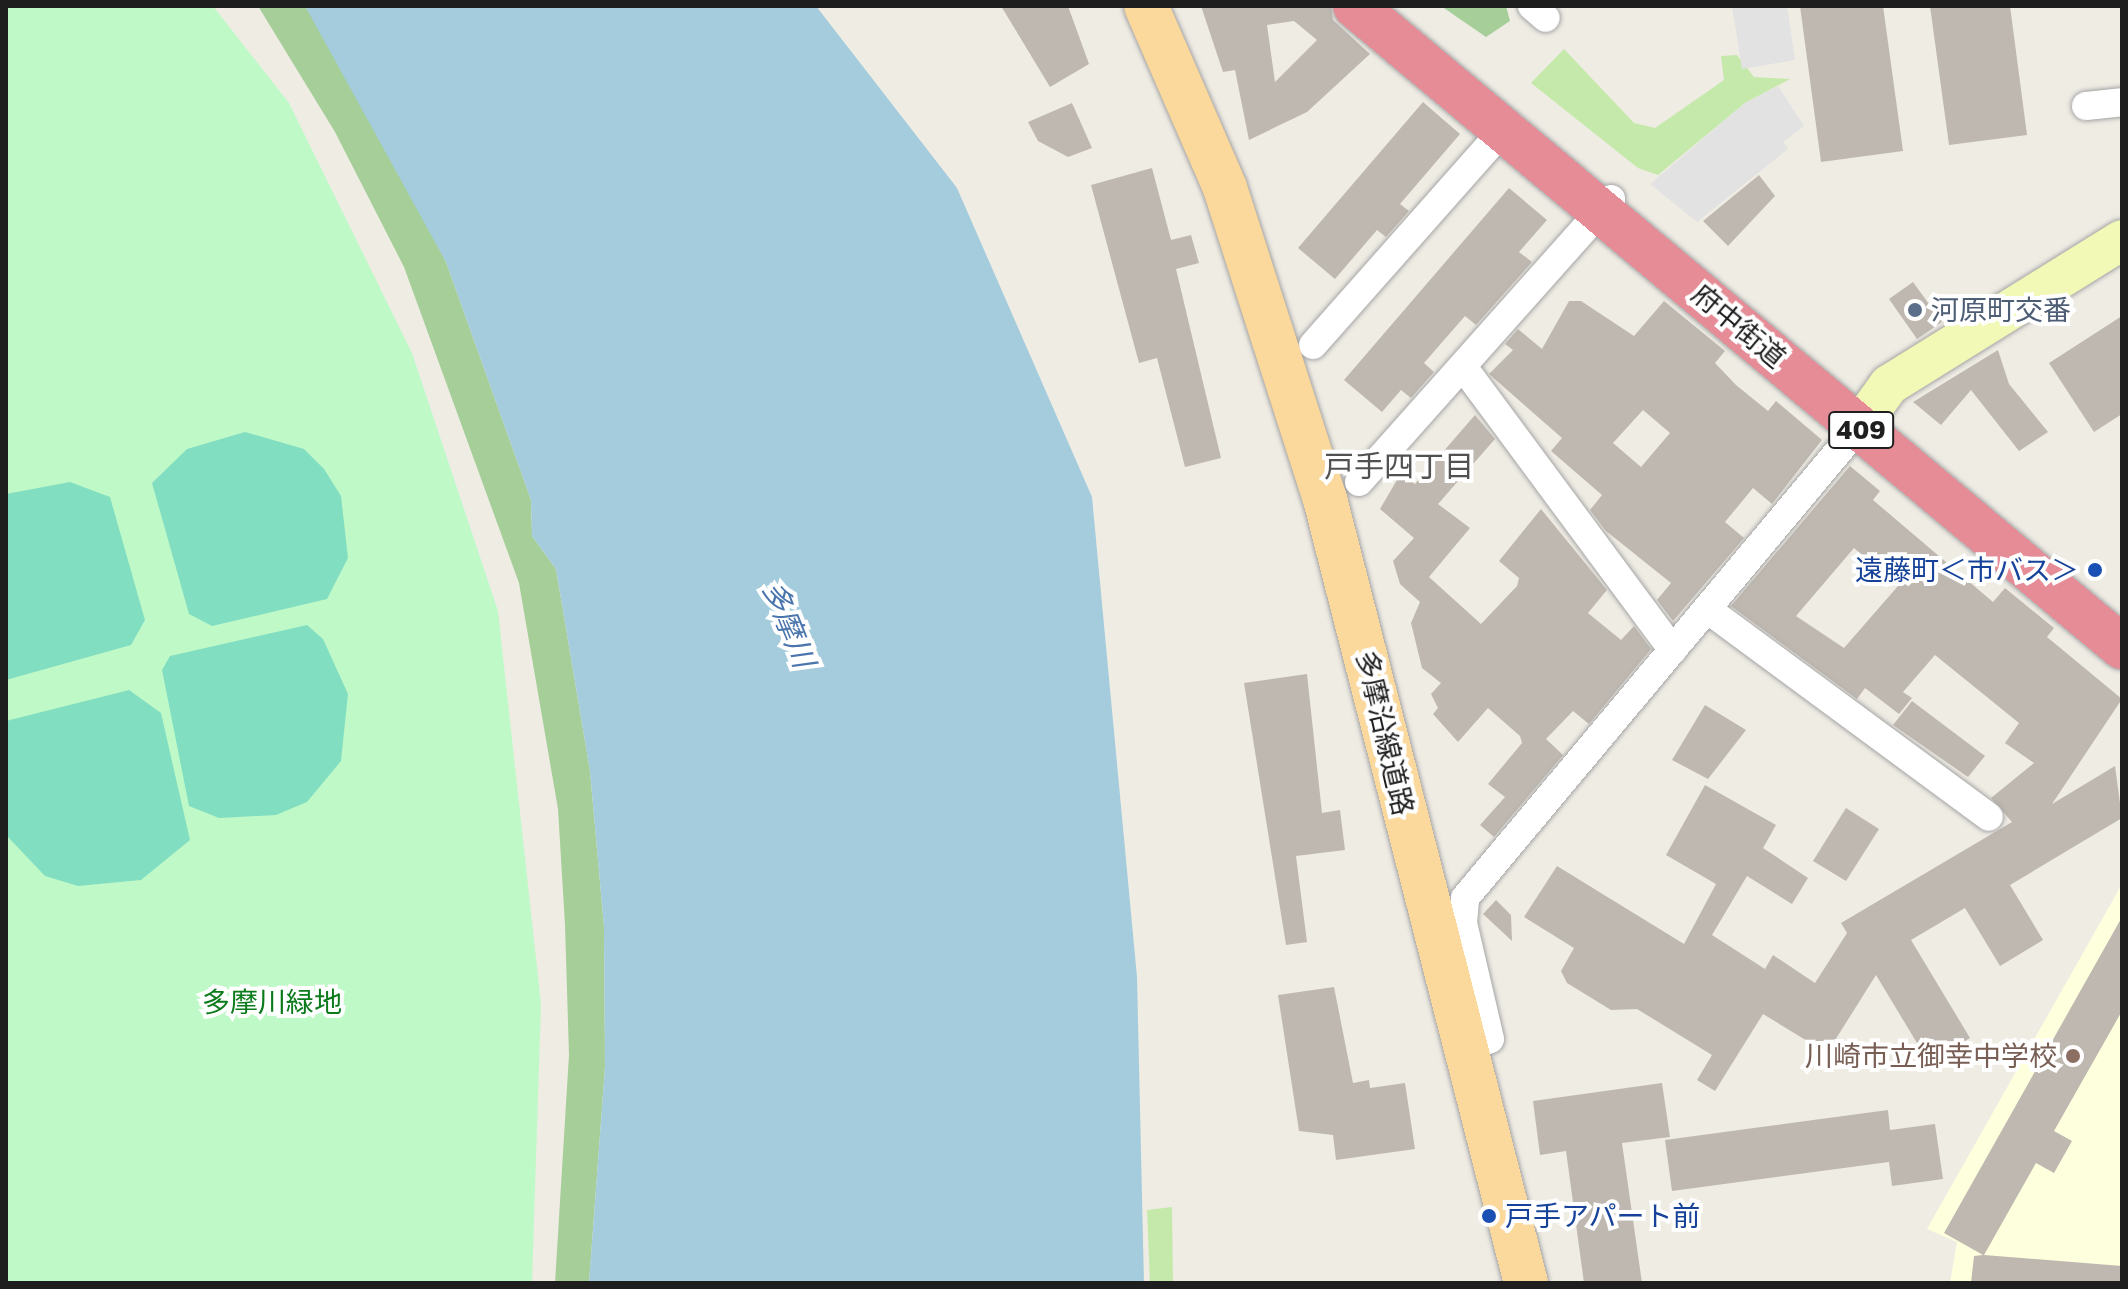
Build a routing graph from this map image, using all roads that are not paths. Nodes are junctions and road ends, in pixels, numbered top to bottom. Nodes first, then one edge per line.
1 (1146, 6) edge
2 (1158, 6) edge
3 (1173, 6) edge
4 (1355, 6) edge
5 (1397, 6) edge
6 (1187, 72) junction
7 (2122, 102) edge
8 (2086, 106) dead end
9 (1491, 109) junction
10 (1225, 188) junction
11 (1608, 203) junction
12 (2122, 240) edge
13 (1313, 345) dead end
14 (1464, 368) junction
15 (1865, 420) junction
16 (1359, 482) dead end
17 (1707, 609) junction
18 (2122, 610) edge
19 (2122, 647) edge
20 (1673, 650) junction
21 (1989, 817) dead end
22 (1461, 1051) junction
23 (1526, 1283) edge

1 - 10 main road, 多摩沿線道路
2 - 6 main road, 多摩沿線道路
3 - 6 main road
4 - 9 highway, 府中街道 / 409
5 - 9 highway, 府中街道 / 409
6 - 10 main road, 多摩沿線道路
7 - 8 street
9 - 11 highway, 府中街道 / 409
9 - 13 street
10 - 22 main road, 多摩沿線道路
11 - 14 street
11 - 15 highway, 府中街道 / 409
12 - 15 street
14 - 16 street
14 - 20 street
15 - 17 street
15 - 18 highway, 府中街道 / 409
15 - 19 highway, 府中街道 / 409
17 - 20 street
17 - 21 street
20 - 22 street
22 - 23 main road, 多摩沿線道路

